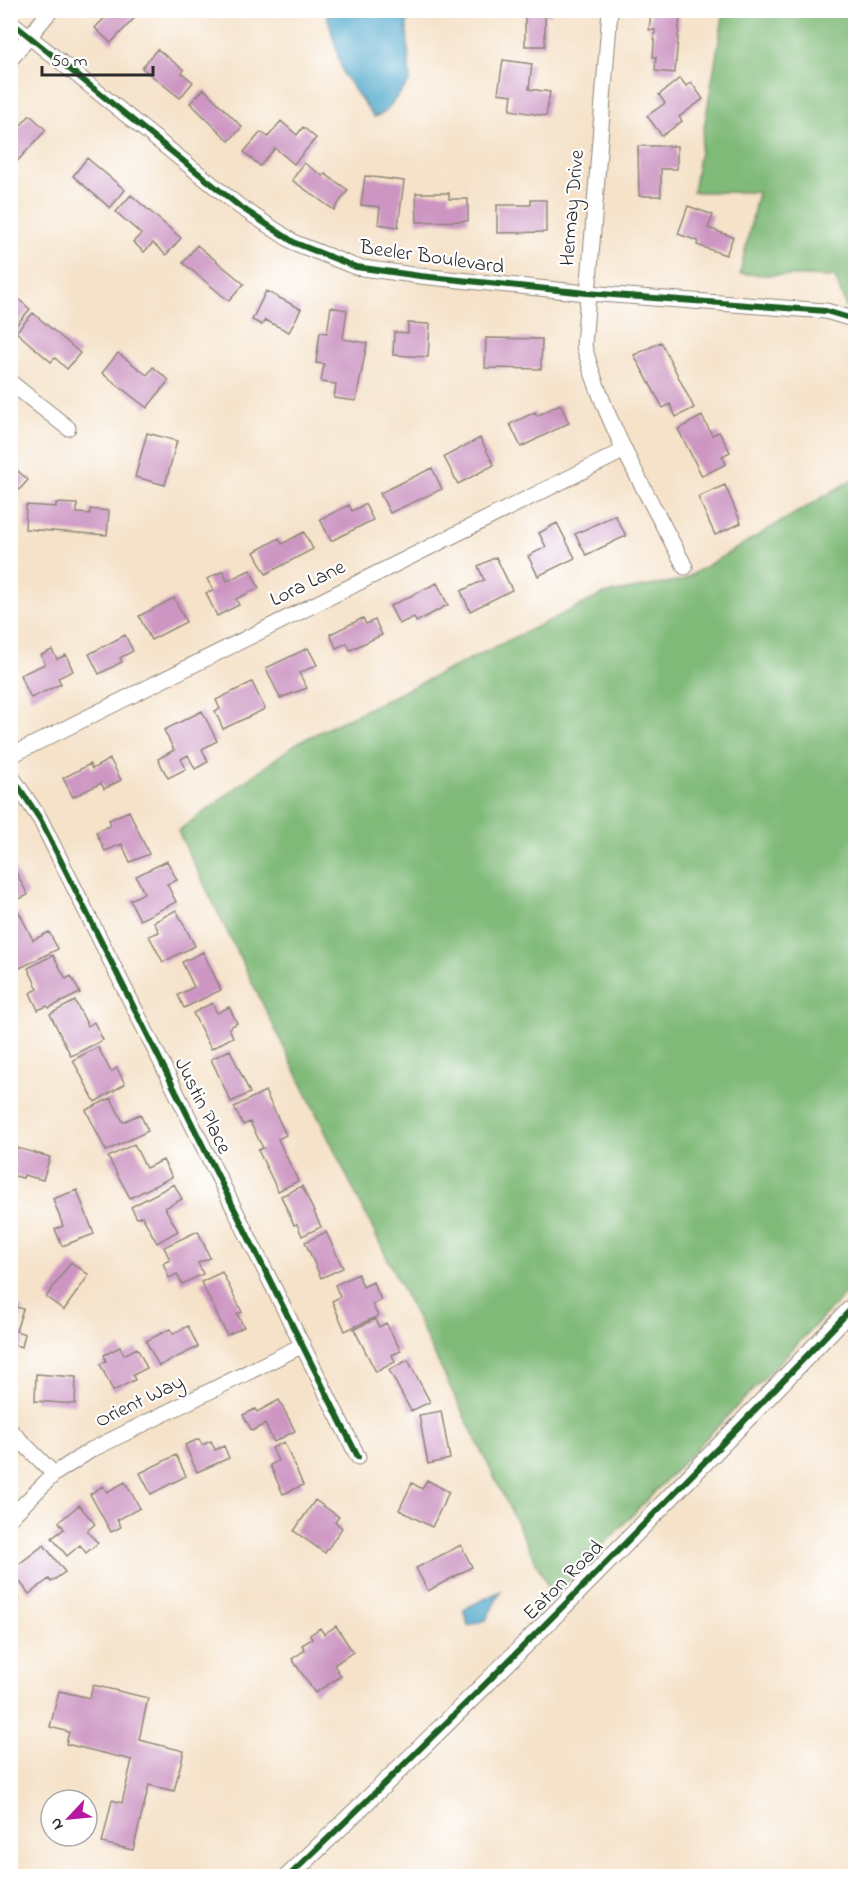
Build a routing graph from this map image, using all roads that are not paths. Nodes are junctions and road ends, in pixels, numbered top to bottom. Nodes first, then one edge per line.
1 (51, 10) edge
2 (610, 10) edge
3 (10, 21) edge
4 (29, 37) junction
5 (10, 60) edge
6 (587, 293) junction
7 (855, 320) edge
8 (10, 382) edge
9 (68, 428) dead end
10 (625, 450) junction
11 (685, 567) dead end
12 (10, 756) edge
13 (10, 774) edge
14 (855, 1304) edge
15 (303, 1345) junction
16 (10, 1430) edge
17 (358, 1457) dead end
18 (54, 1474) junction
19 (10, 1518) edge
20 (289, 1876) edge

1 - 4 street
2 - 6 street, Hermay Drive
3 - 4 street, Beeler Boulevard
4 - 5 street
4 - 6 street, Beeler Boulevard
6 - 7 street, Beeler Boulevard
6 - 10 street, Hermay Drive
8 - 9 street
10 - 11 street, Hermay Drive
10 - 12 street, Lora Lane
13 - 15 street, Justin Place
14 - 20 street, Eaton Road
15 - 17 street, Justin Place
15 - 18 street, Orient Way
16 - 18 street
18 - 19 street, Orient Way

